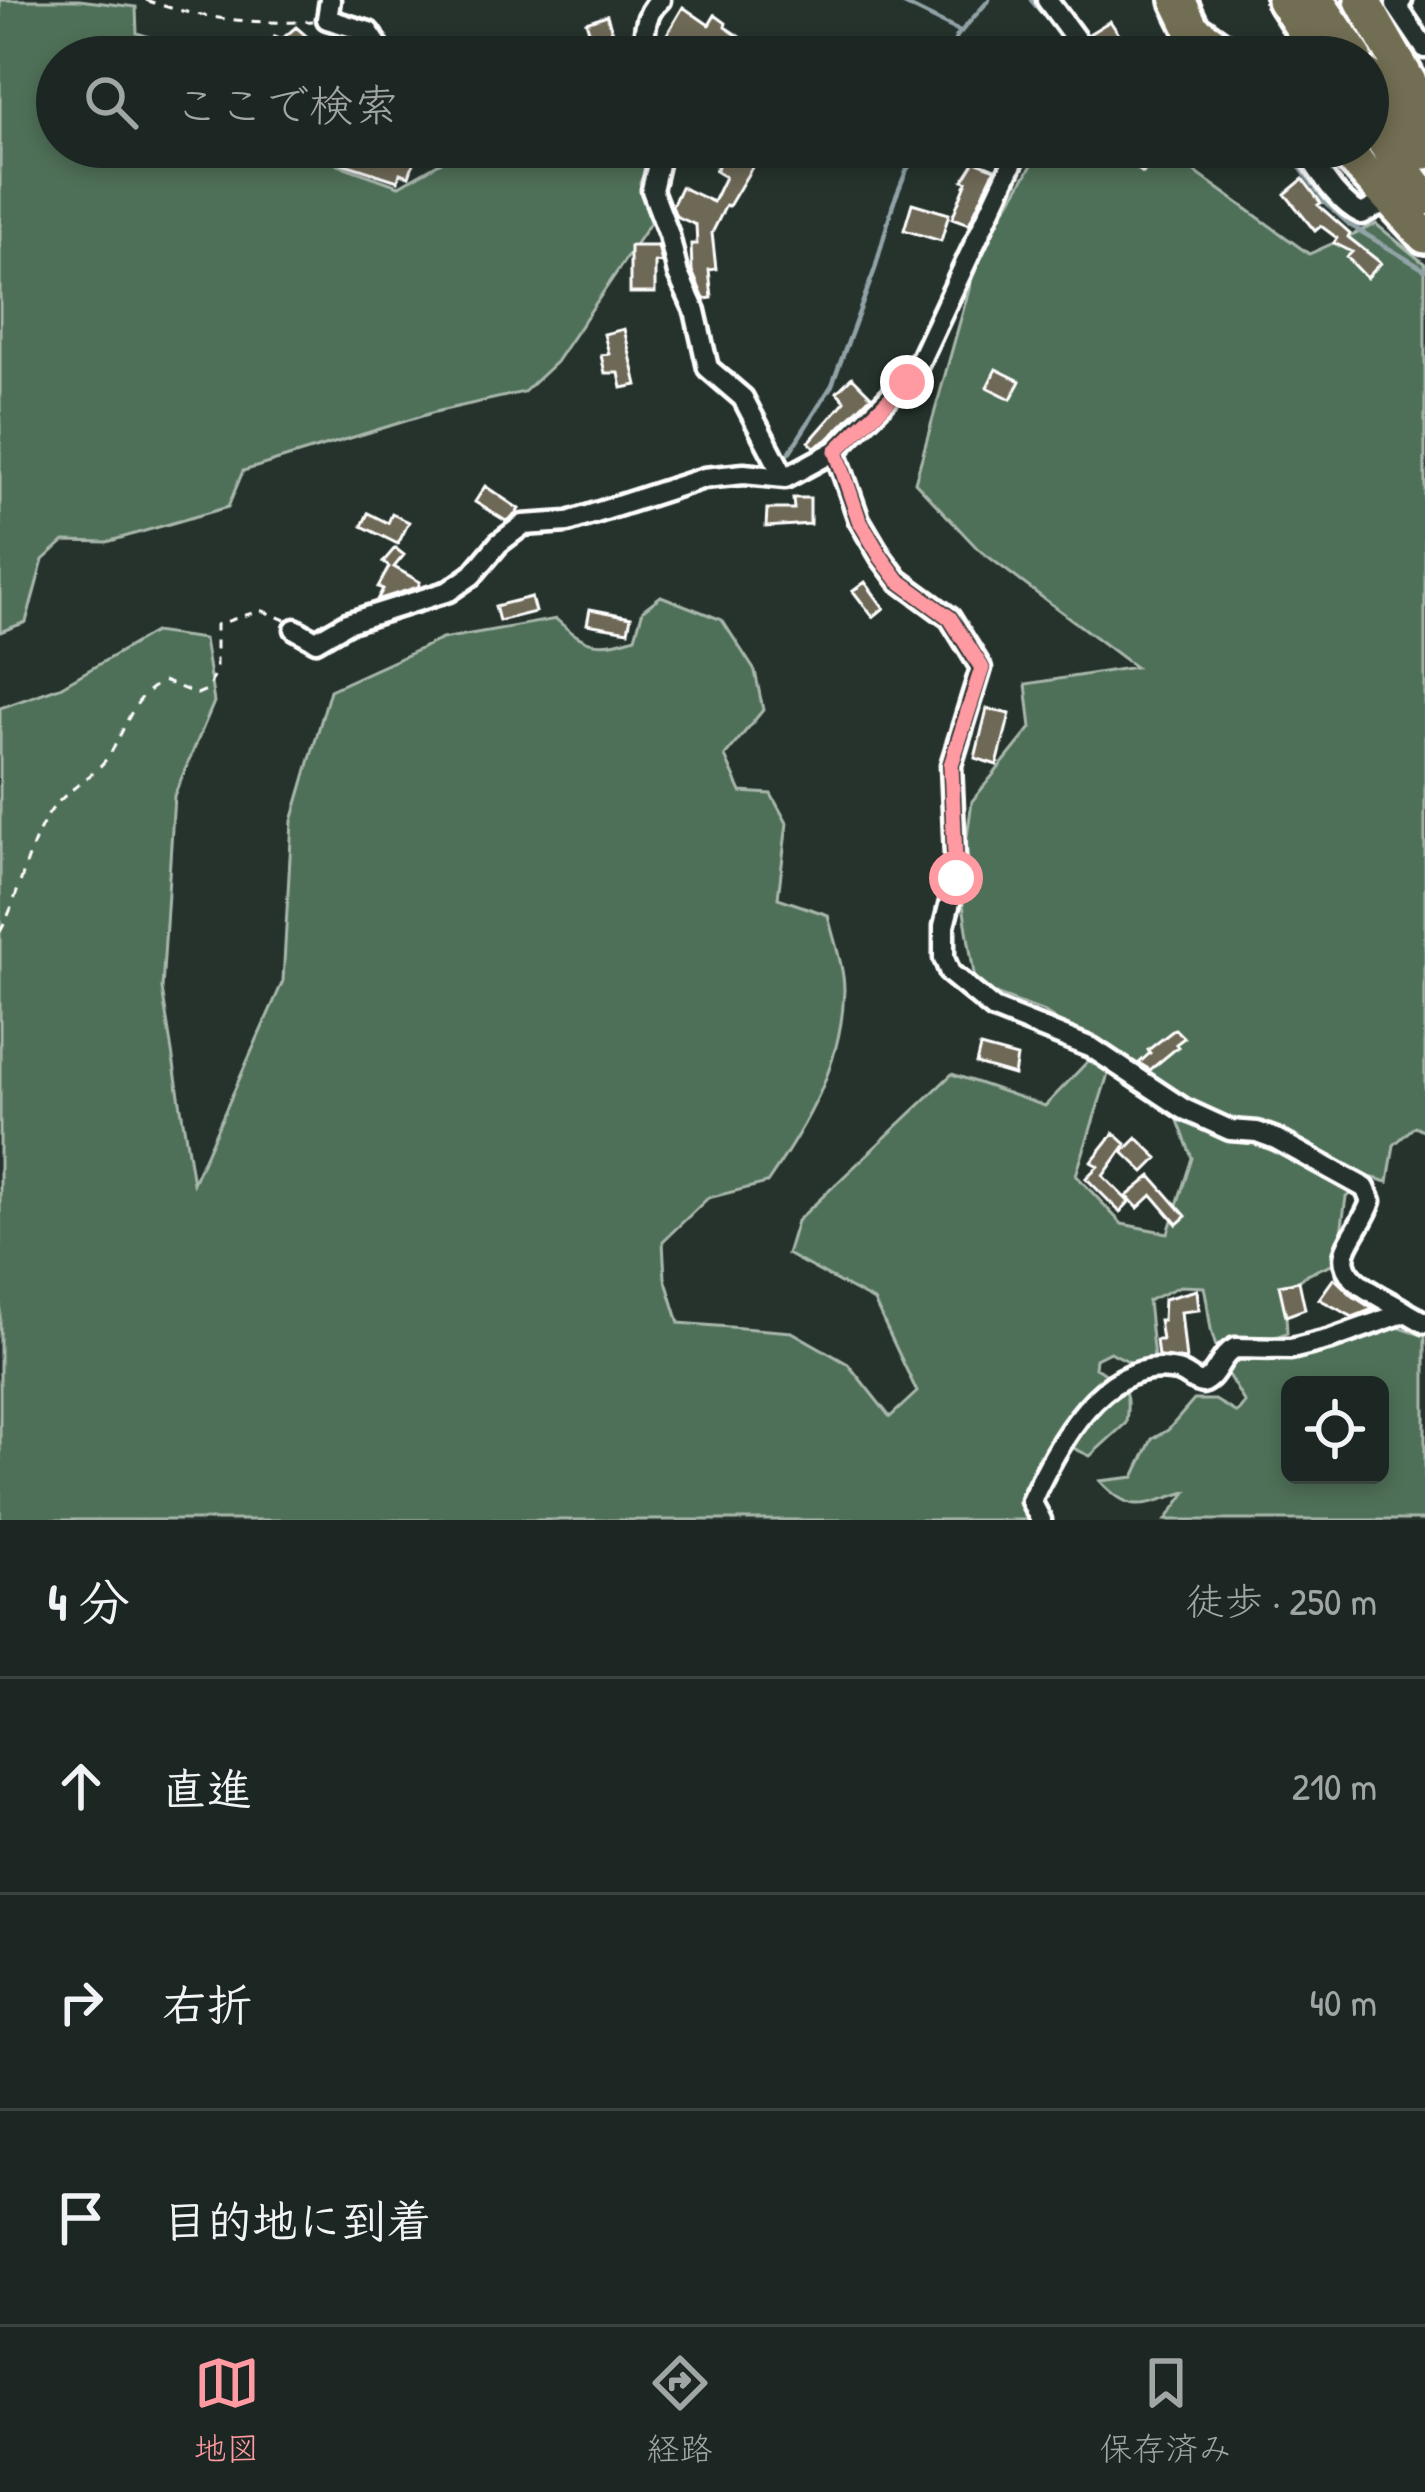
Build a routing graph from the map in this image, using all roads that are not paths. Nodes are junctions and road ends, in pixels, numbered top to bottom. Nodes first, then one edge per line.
1 (660, 0) edge
2 (1047, 0) edge
3 (1178, 0) edge
4 (1284, 0) edge
5 (1316, 0) edge
6 (1362, 0) edge
7 (1402, 0) edge
8 (328, 9) edge
9 (371, 36) edge
10 (645, 36) edge
11 (1074, 36) edge
12 (1203, 36) edge
13 (1308, 36) edge
14 (1341, 36) edge
15 (1383, 36) edge
16 (1389, 47) edge
17 (1425, 48) edge
18 (1389, 104) edge
19 (1425, 110) edge
20 (1389, 149) edge
21 (1425, 152) edge
22 (657, 168) edge
23 (1011, 168) edge
24 (1317, 168) edge
25 (1362, 168) edge
26 (1425, 198) edge
27 (1379, 205) dead end
28 (1425, 236) edge
29 (836, 451) junction
30 (785, 478) junction
31 (295, 629) road end
32 (1406, 1312) junction
33 (1425, 1323) edge
34 (1041, 1520) edge

1 - 10 street
2 - 11 street
3 - 12 highway
4 - 13 highway
5 - 14 highway
6 - 15 highway
7 - 17 street
8 - 9 street
16 - 19 highway
18 - 21 highway
20 - 26 highway
22 - 30 street
23 - 29 street
24 - 27 street
25 - 28 highway
29 - 30 street
29 - 32 street
30 - 31 street
32 - 33 street
32 - 34 street

